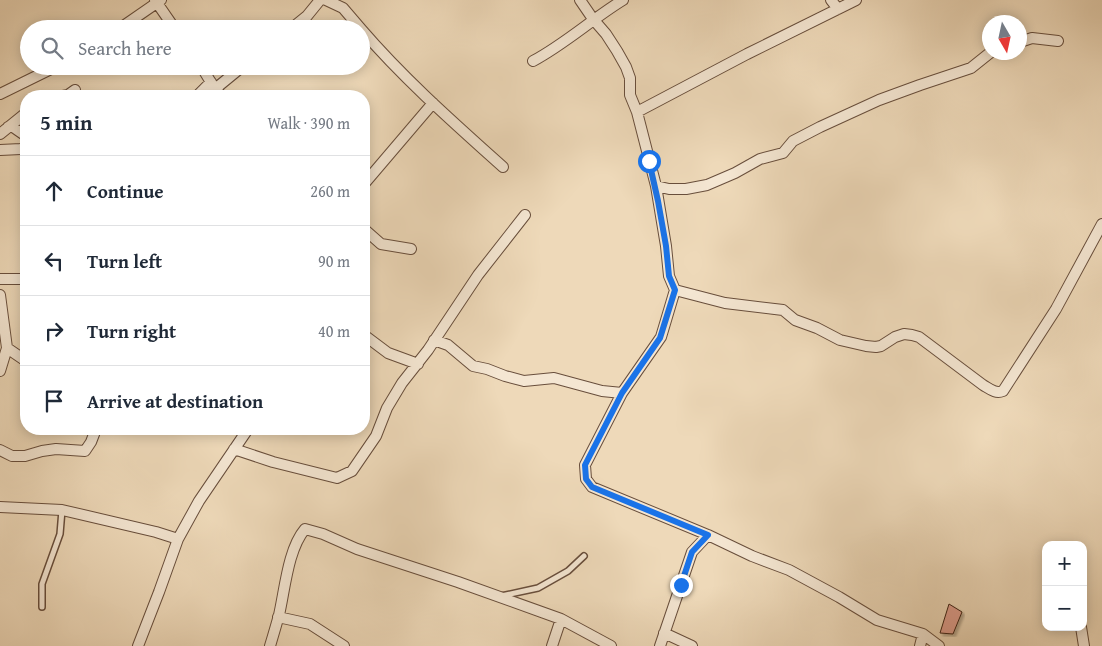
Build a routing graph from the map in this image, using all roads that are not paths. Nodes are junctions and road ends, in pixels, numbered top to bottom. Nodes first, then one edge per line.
1 (320, 0) edge
2 (326, 0) edge
3 (580, 0) edge
4 (623, 0) edge
5 (856, 0) edge
6 (158, 1) edge
7 (834, 4) edge
8 (593, 19) junction
9 (132, 20) edge
10 (170, 20) edge
11 (302, 20) edge
12 (353, 20) edge
13 (370, 40) edge
14 (1027, 40) edge
15 (1058, 41) dead end
16 (982, 59) edge
17 (532, 61) dead end
18 (39, 75) edge
19 (206, 75) edge
20 (233, 75) edge
21 (216, 89) edge
22 (0, 94) edge
23 (433, 103) junction
24 (637, 112) junction
25 (20, 118) edge
26 (4, 131) edge
27 (20, 132) edge
28 (20, 149) edge
29 (0, 150) edge
30 (503, 167) dead end
31 (370, 177) edge
32 (656, 186) junction
33 (525, 215) dead end
34 (1102, 224) edge
35 (370, 234) edge
36 (411, 249) dead end
37 (0, 279) edge
38 (20, 279) edge
39 (675, 290) junction
40 (0, 295) edge
41 (370, 340) edge
42 (434, 340) junction
43 (7, 348) junction
44 (20, 357) edge
45 (418, 364) junction
46 (0, 371) edge
47 (622, 393) junction
48 (94, 435) edge
49 (241, 435) edge
50 (234, 449) junction
51 (0, 450) edge
52 (0, 506) edge
53 (62, 510) junction
54 (708, 535) junction
55 (178, 539) junction
56 (584, 556) dead end
57 (498, 596) junction
58 (42, 607) dead end
59 (278, 617) junction
60 (561, 619) junction
61 (1082, 631) edge
62 (664, 633) junction
63 (923, 634) junction
64 (138, 646) edge
65 (270, 646) edge
66 (344, 646) edge
67 (552, 646) edge
68 (611, 646) edge
69 (660, 646) edge
70 (692, 646) edge
71 (920, 646) edge
72 (939, 646) edge
73 (1084, 646) edge

1 - 11 street
2 - 12 street
3 - 8 street
4 - 8 street
5 - 7 street
6 - 9 street
6 - 10 street
7 - 24 street
8 - 17 street
8 - 24 street
13 - 23 street
14 - 15 street
16 - 32 street
18 - 22 street
19 - 21 street
20 - 21 street
23 - 30 street
23 - 31 street
24 - 32 street
25 - 26 street
26 - 27 street
28 - 29 street
32 - 39 street
33 - 42 street
34 - 39 street
35 - 36 street
37 - 38 street
39 - 47 street
40 - 43 street
41 - 45 street
42 - 45 street
42 - 47 street
43 - 44 street
43 - 46 street
45 - 50 street
47 - 54 street
48 - 51 street
49 - 50 street
50 - 55 street
52 - 53 street
53 - 55 street
53 - 58 lane
54 - 62 street
54 - 63 street
55 - 64 street
56 - 57 lane
57 - 59 street
57 - 60 street
59 - 65 street
59 - 66 street
60 - 67 street
60 - 68 street
61 - 73 street
62 - 69 street
62 - 70 street
63 - 71 street
63 - 72 street

